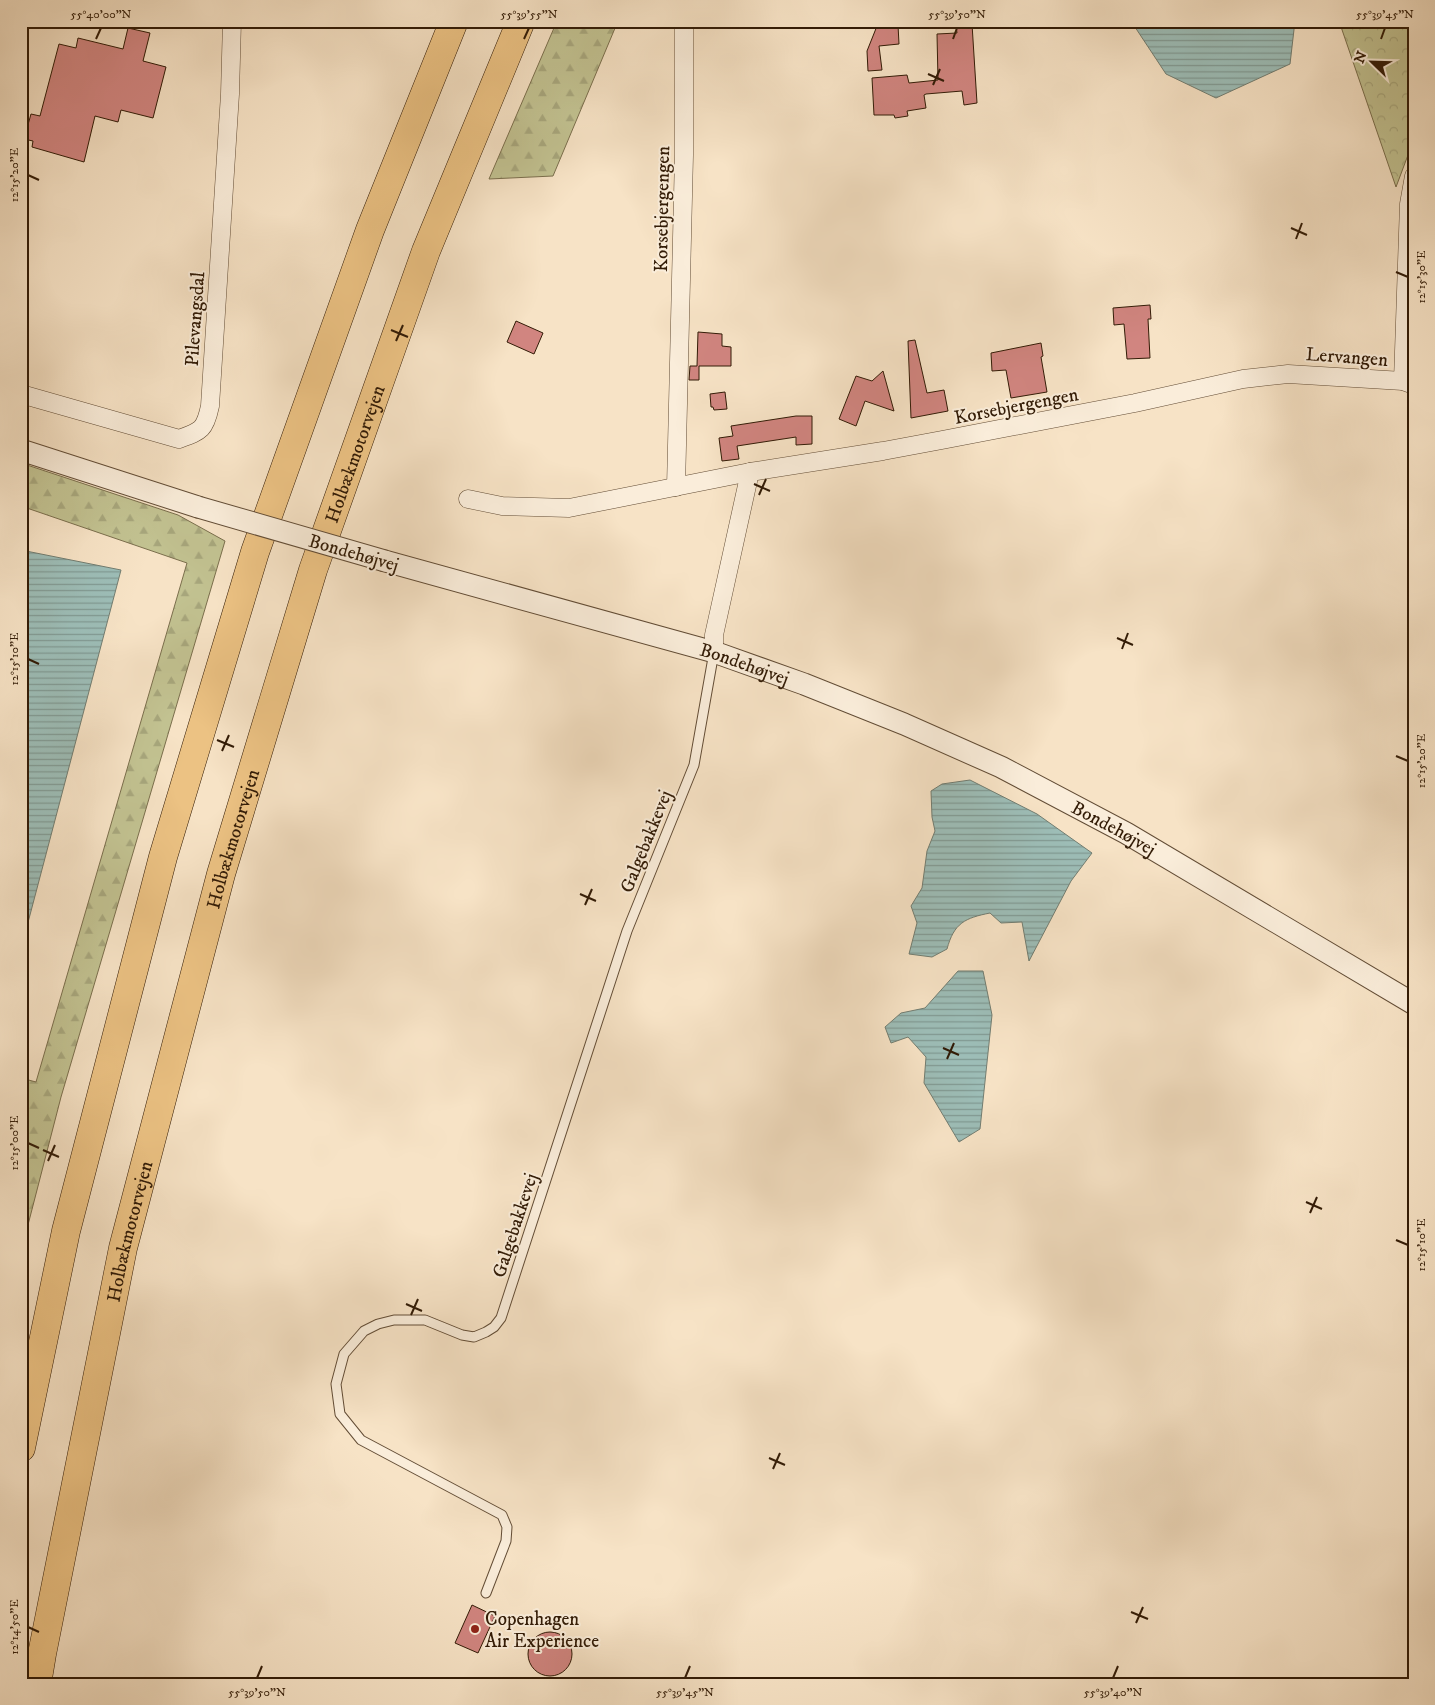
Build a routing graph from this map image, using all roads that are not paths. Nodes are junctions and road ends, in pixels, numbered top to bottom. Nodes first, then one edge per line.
1 (232, 21) edge
2 (454, 21) edge
3 (521, 21) edge
4 (684, 21) edge
5 (1414, 176) edge
6 (1288, 374) joint
7 (1408, 383) edge
8 (21, 394) edge
9 (21, 450) edge
10 (750, 472) junction
11 (676, 486) junction
12 (468, 499) dead end
13 (714, 652) junction
14 (1414, 1004) edge
15 (21, 1448) edge
16 (486, 1593) dead end
17 (38, 1684) edge

1 - 8 street, Pilevangsdal
2 - 15 highway
3 - 17 highway, Holbækmotorvejen
4 - 11 street, Korsebjergengen
5 - 7 street, Lervangen
6 - 7 street, Lervangen
6 - 10 street, Korsebjergengen
9 - 13 street, Bondehøjvej, bridge
10 - 11 street, Korsebjergengen
10 - 13 street
11 - 12 street, Korsebjergengen
13 - 14 street, Bondehøjvej
13 - 16 lane, Galgebakkevej

